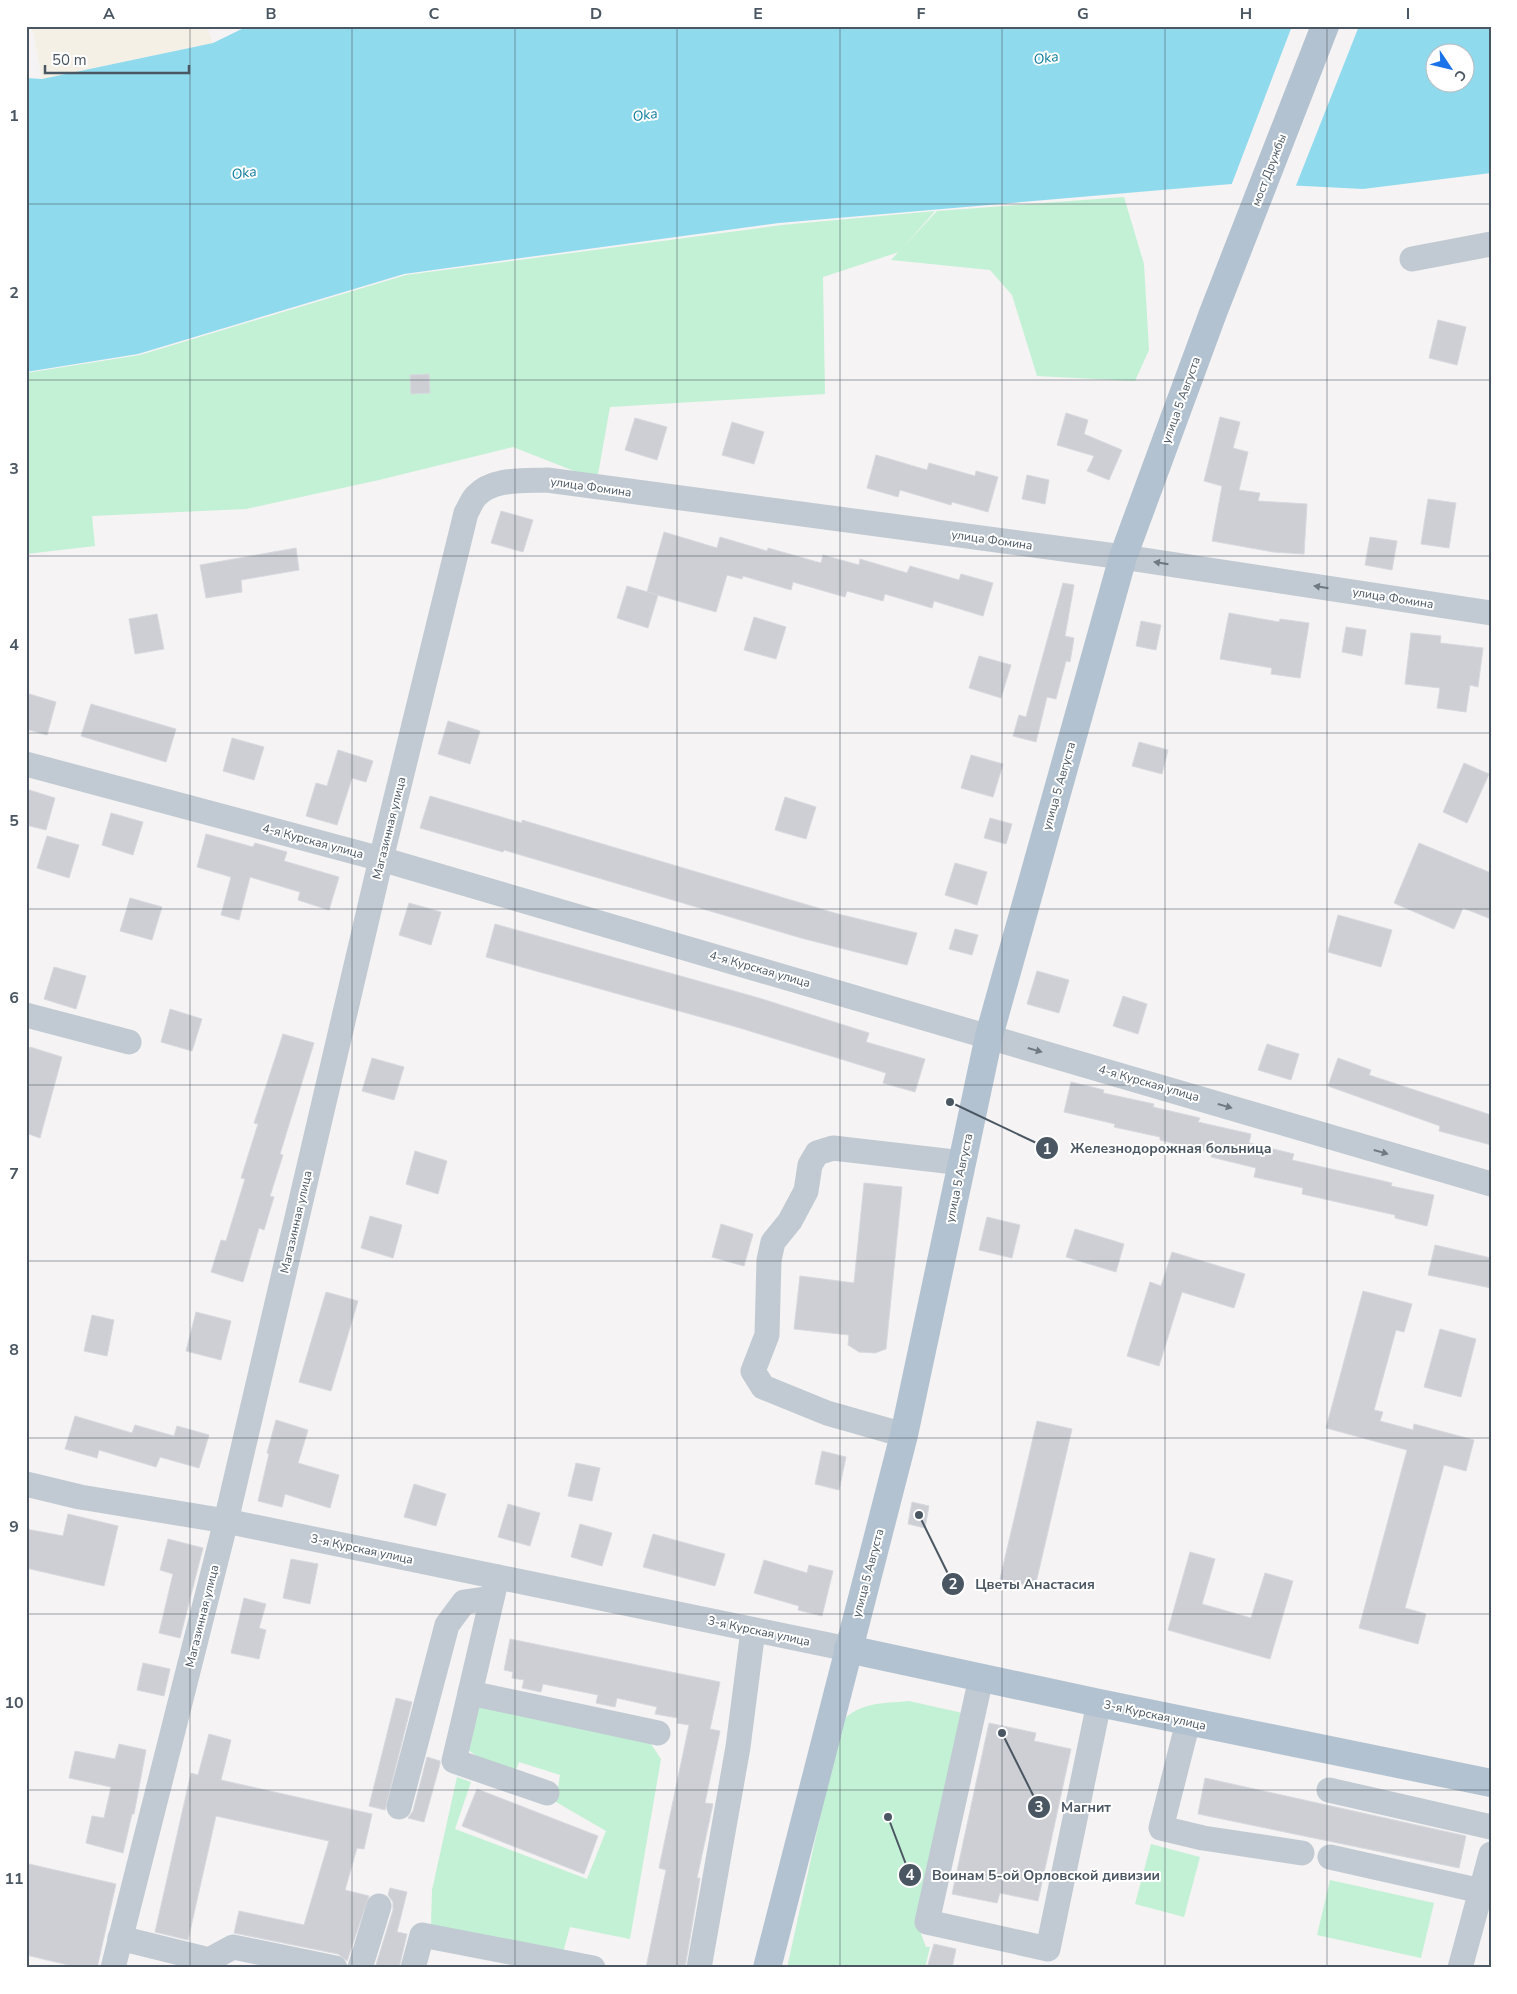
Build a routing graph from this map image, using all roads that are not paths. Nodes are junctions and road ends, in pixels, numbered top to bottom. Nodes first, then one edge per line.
1 (1325, 26) edge
2 (1491, 244) edge
3 (1412, 260) dead end
4 (1213, 313) joint
5 (492, 485) joint
6 (1124, 557) junction
7 (1491, 613) edge
8 (26, 764) edge
9 (381, 859) junction
10 (27, 1020) edge
11 (988, 1036) junction
12 (129, 1042) dead end
13 (963, 1163) junction
14 (1491, 1184) edge
15 (904, 1434) junction
16 (26, 1484) edge
17 (226, 1521) junction
18 (494, 1587) junction
19 (753, 1630) junction
20 (848, 1649) junction
21 (981, 1678) junction
22 (470, 1693) junction
23 (1099, 1703) junction
24 (1188, 1722) junction
25 (658, 1733) dead end
26 (1491, 1782) edge
27 (1329, 1790) dead end
28 (548, 1793) dead end
29 (399, 1807) dead end
30 (1491, 1827) edge
31 (1302, 1853) dead end
32 (1491, 1854) edge
33 (1330, 1857) dead end
34 (1481, 1891) junction
35 (379, 1906) dead end
36 (1482, 1920) edge
37 (120, 1938) junction
38 (1046, 1959) edge
39 (208, 1964) edge
40 (113, 1968) edge
41 (335, 1968) edge
42 (360, 1968) edge
43 (413, 1968) edge
44 (594, 1968) edge
45 (699, 1968) edge
46 (767, 1968) edge
47 (1460, 1968) edge

1 - 4 main road, мост Дружбы
2 - 3 street
4 - 6 main road, улица 5 Августа
5 - 6 street, улица Фомина
5 - 9 street, Магазинная улица
7 -> 6 street, улица Фомина
6 - 11 main road, улица 5 Августа
8 - 9 street, 4-я Курская улица
9 - 11 street, 4-я Курская улица
9 - 17 street, Магазинная улица
10 - 12 street
11 - 13 main road, улица 5 Августа
11 -> 14 street, 4-я Курская улица
13 - 15 main road, улица 5 Августа
13 - 15 street
15 - 20 main road, улица 5 Августа
16 - 17 street, 3-я Курская улица
17 - 18 street, 3-я Курская улица
17 - 37 street, Магазинная улица
18 - 19 street, 3-я Курская улица
18 - 22 street
18 - 29 street
19 - 20 street, 3-я Курская улица
19 - 45 street
20 - 21 main road, 3-я Курская улица
20 - 46 main road, улица 5 Августа
21 - 23 main road, 3-я Курская улица
21 - 38 street
22 - 25 street
22 - 28 street
23 - 24 main road, 3-я Курская улица
23 - 38 street
24 - 26 main road, 3-я Курская улица
24 - 31 street
27 - 30 street
32 - 34 street
33 - 34 street
34 - 36 street
35 - 42 street
36 - 47 street
37 - 39 street
37 - 40 street, Магазинная улица
39 - 41 street
43 - 44 street

